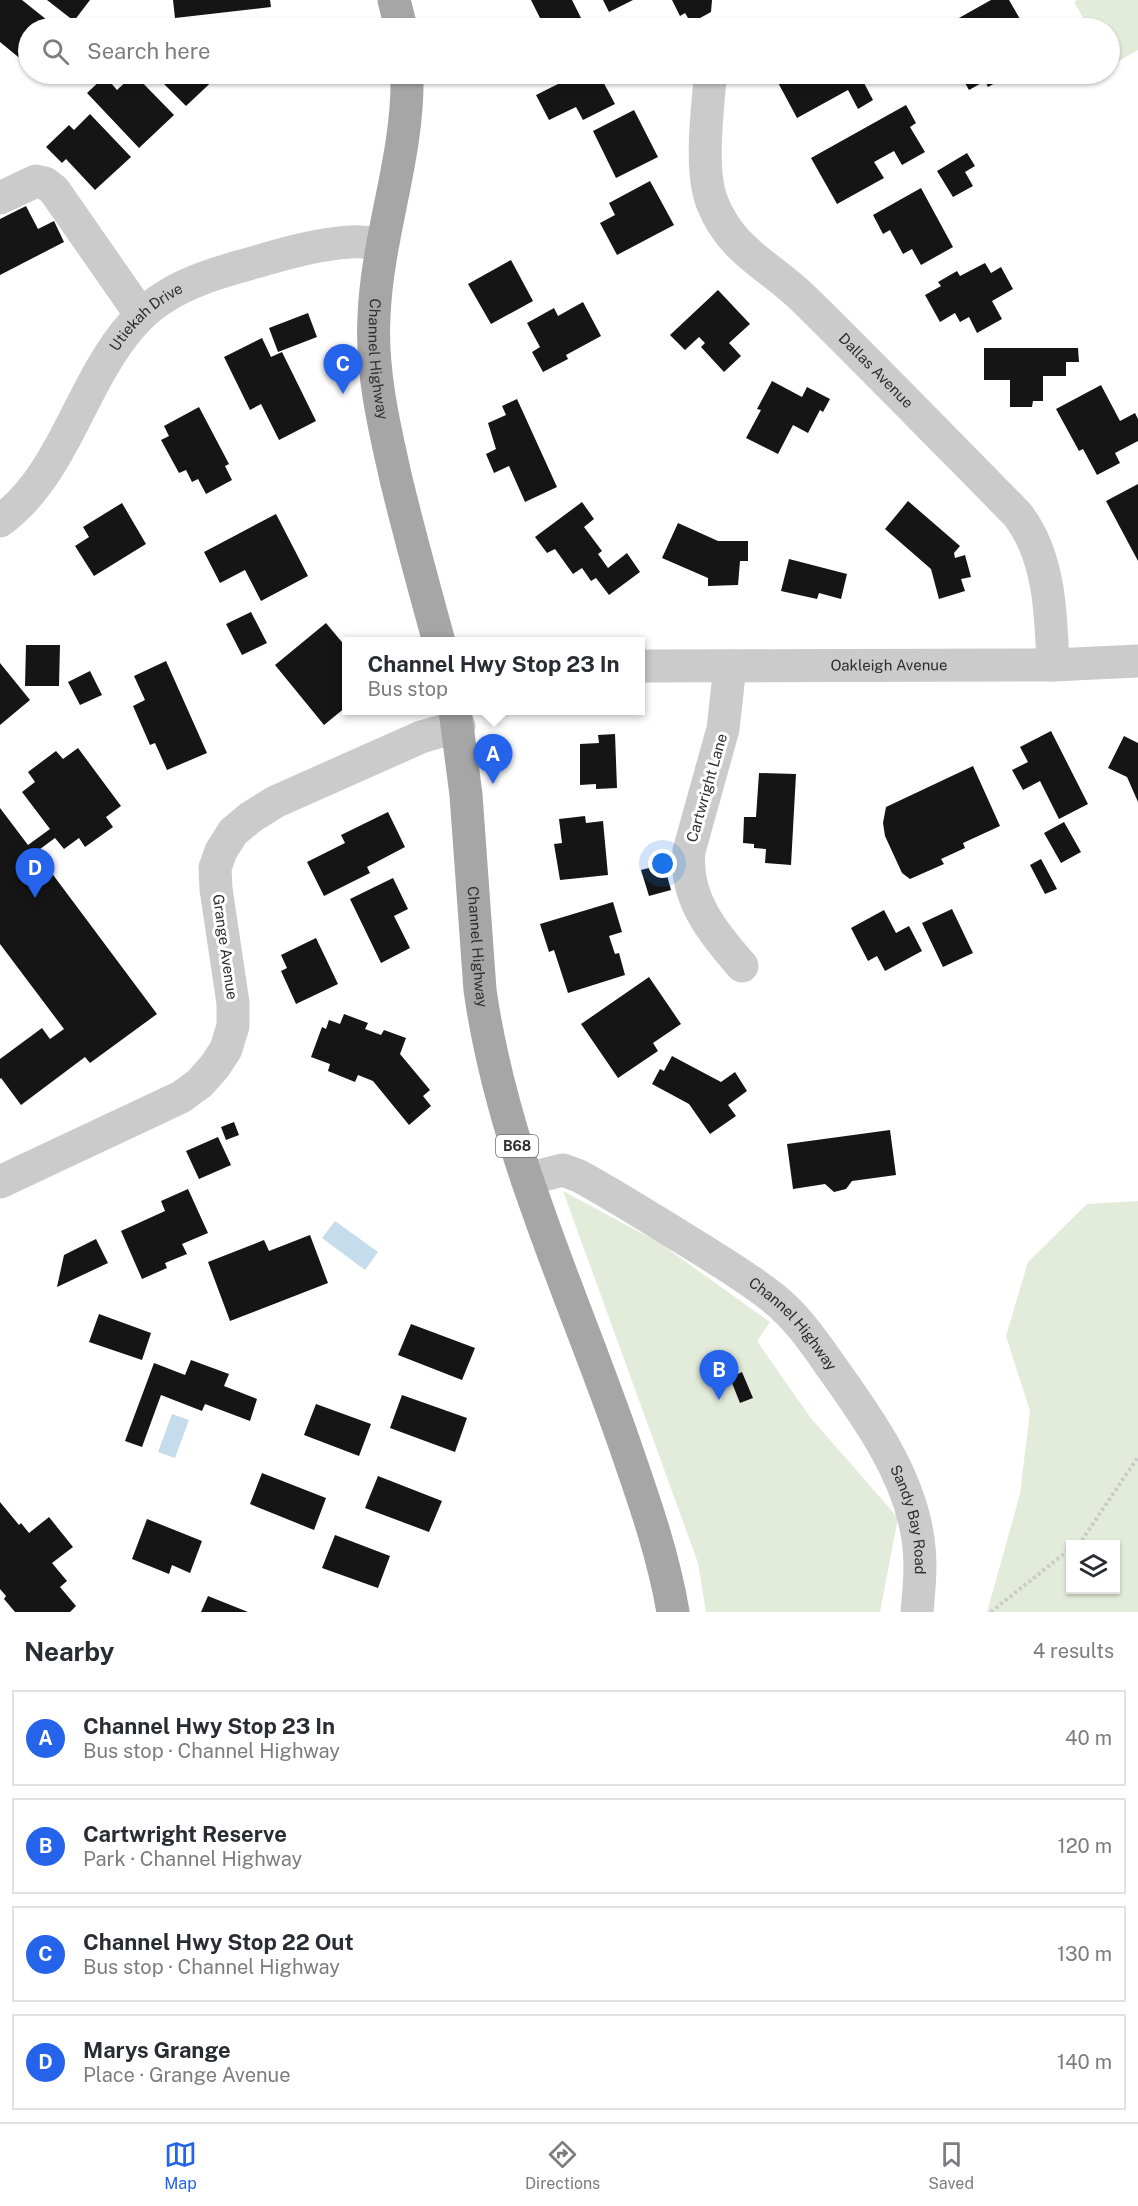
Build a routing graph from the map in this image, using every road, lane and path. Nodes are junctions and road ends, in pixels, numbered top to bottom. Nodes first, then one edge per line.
1 (394, 0) edge
2 (398, 18) edge
3 (406, 84) edge
4 (710, 84) edge
5 (0, 198) edge
6 (382, 244) junction
7 (141, 315) junction
8 (0, 521) edge
9 (438, 637) edge
10 (1138, 661) edge
11 (1053, 665) junction
12 (645, 666) edge
13 (730, 666) junction
14 (457, 718) edge
15 (742, 966) dead end
16 (527, 1179) junction
17 (0, 1182) edge
18 (874, 1431) joint
19 (1138, 1457) edge
20 (1082, 1540) edge
21 (1066, 1553) edge
22 (673, 1612) edge
23 (917, 1612) edge
24 (991, 1612) edge

1 - 2 main road
3 - 6 main road, Channel Highway
4 - 11 street, Dallas Avenue
5 - 7 street
6 - 7 street, Utiekah Drive
6 - 9 main road, Channel Highway
7 - 8 street, Utiekah Drive
10 - 11 street, Oakleigh Avenue
11 - 13 street, Oakleigh Avenue
12 - 13 street, Oakleigh Avenue
13 - 15 street, Cartwright Lane
14 - 16 main road, Channel Highway / B68
14 - 17 street, Grange Avenue
16 - 18 street, Channel Highway
16 - 22 main road, Channel Highway / B68
18 - 23 street, Sandy Bay Road
19 - 20 path
21 - 24 path

